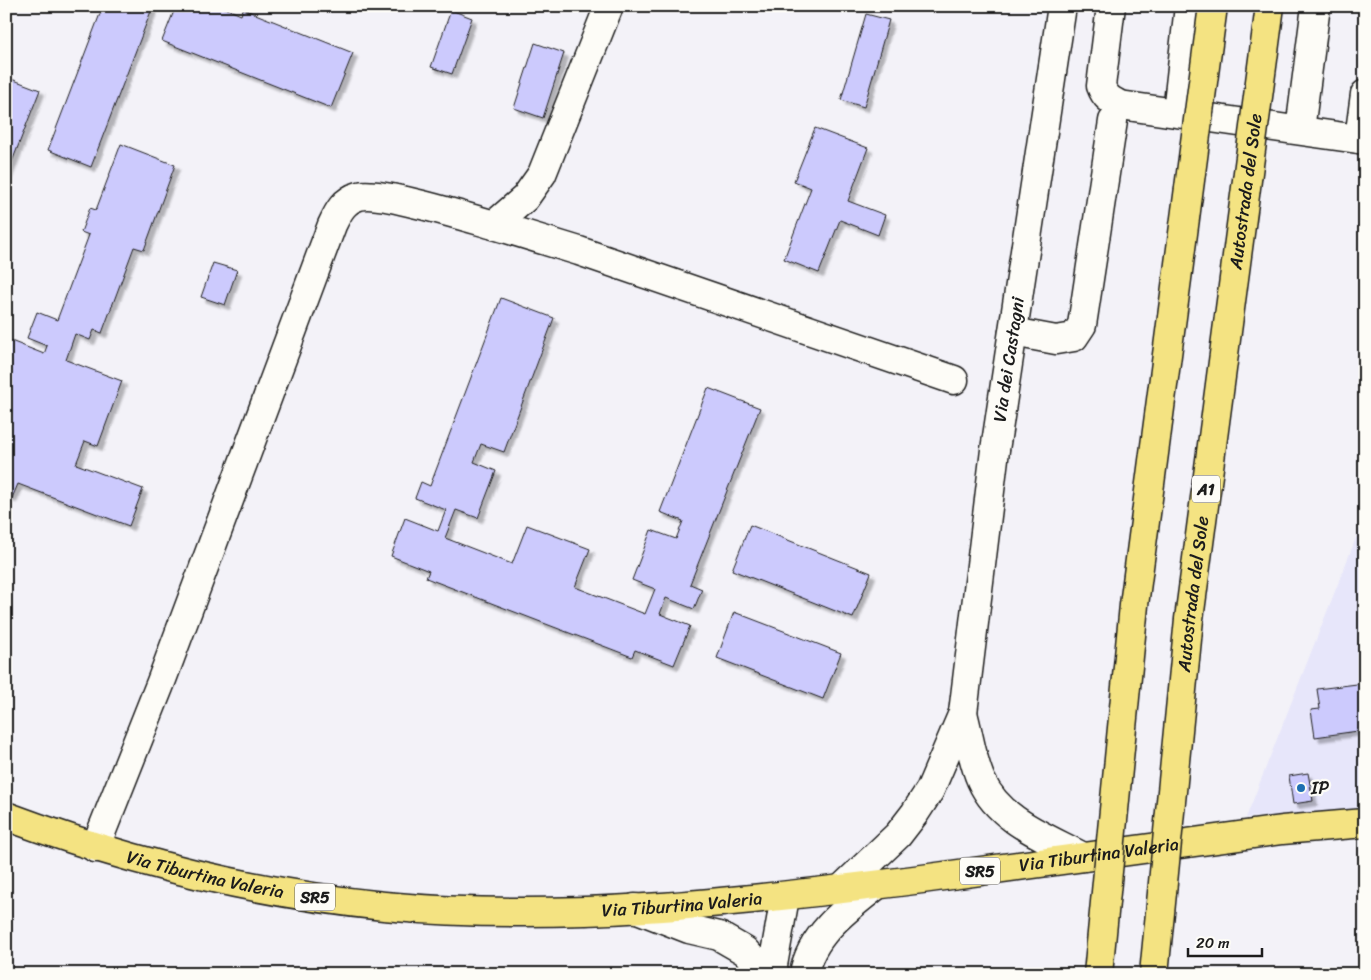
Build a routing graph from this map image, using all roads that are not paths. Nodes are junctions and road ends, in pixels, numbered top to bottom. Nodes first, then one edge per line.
1 (609, 6) edge
2 (1062, 6) edge
3 (1111, 6) edge
4 (1188, 6) edge
5 (1213, 6) edge
6 (1270, 6) edge
7 (1316, 6) edge
8 (1365, 94) edge
9 (1177, 112) junction
10 (1113, 122) dead end
11 (1300, 130) junction
12 (1362, 139) edge
13 (494, 225) junction
14 (1013, 332) junction
15 (954, 380) dead end
16 (963, 713) junction
17 (6, 816) edge
18 (1365, 823) edge
19 (95, 848) junction
20 (1083, 857) junction
21 (877, 884) junction
22 (841, 889) junction
23 (786, 897) junction
24 (634, 908) junction
25 (805, 969) edge
26 (766, 974) edge
27 (774, 974) edge
28 (1098, 974) edge
29 (1154, 974) edge

1 - 13 street
2 - 14 street, Via dei Castagni
3 - 9 street
4 - 9 street
5 - 28 main road, bridge
6 - 29 main road, Autostrada del Sole / A1, bridge
7 - 11 street
8 - 12 street
9 - 11 street
10 - 14 street
11 - 12 street
13 - 15 street
13 - 19 street
14 - 16 street, Via dei Castagni
16 - 20 street
16 - 22 street
17 - 19 main road, Via Tiburtina Valeria / SR5
18 - 20 main road, Via Tiburtina Valeria / SR5
19 - 24 main road, Via Tiburtina Valeria / SR5
20 - 21 main road, Via Tiburtina Valeria / SR5
21 - 22 main road, Via Tiburtina Valeria / SR5
21 - 25 street
22 - 23 main road, Via Tiburtina Valeria / SR5
23 - 24 main road, Via Tiburtina Valeria / SR5
23 - 25 street
23 - 27 street
24 - 26 street

